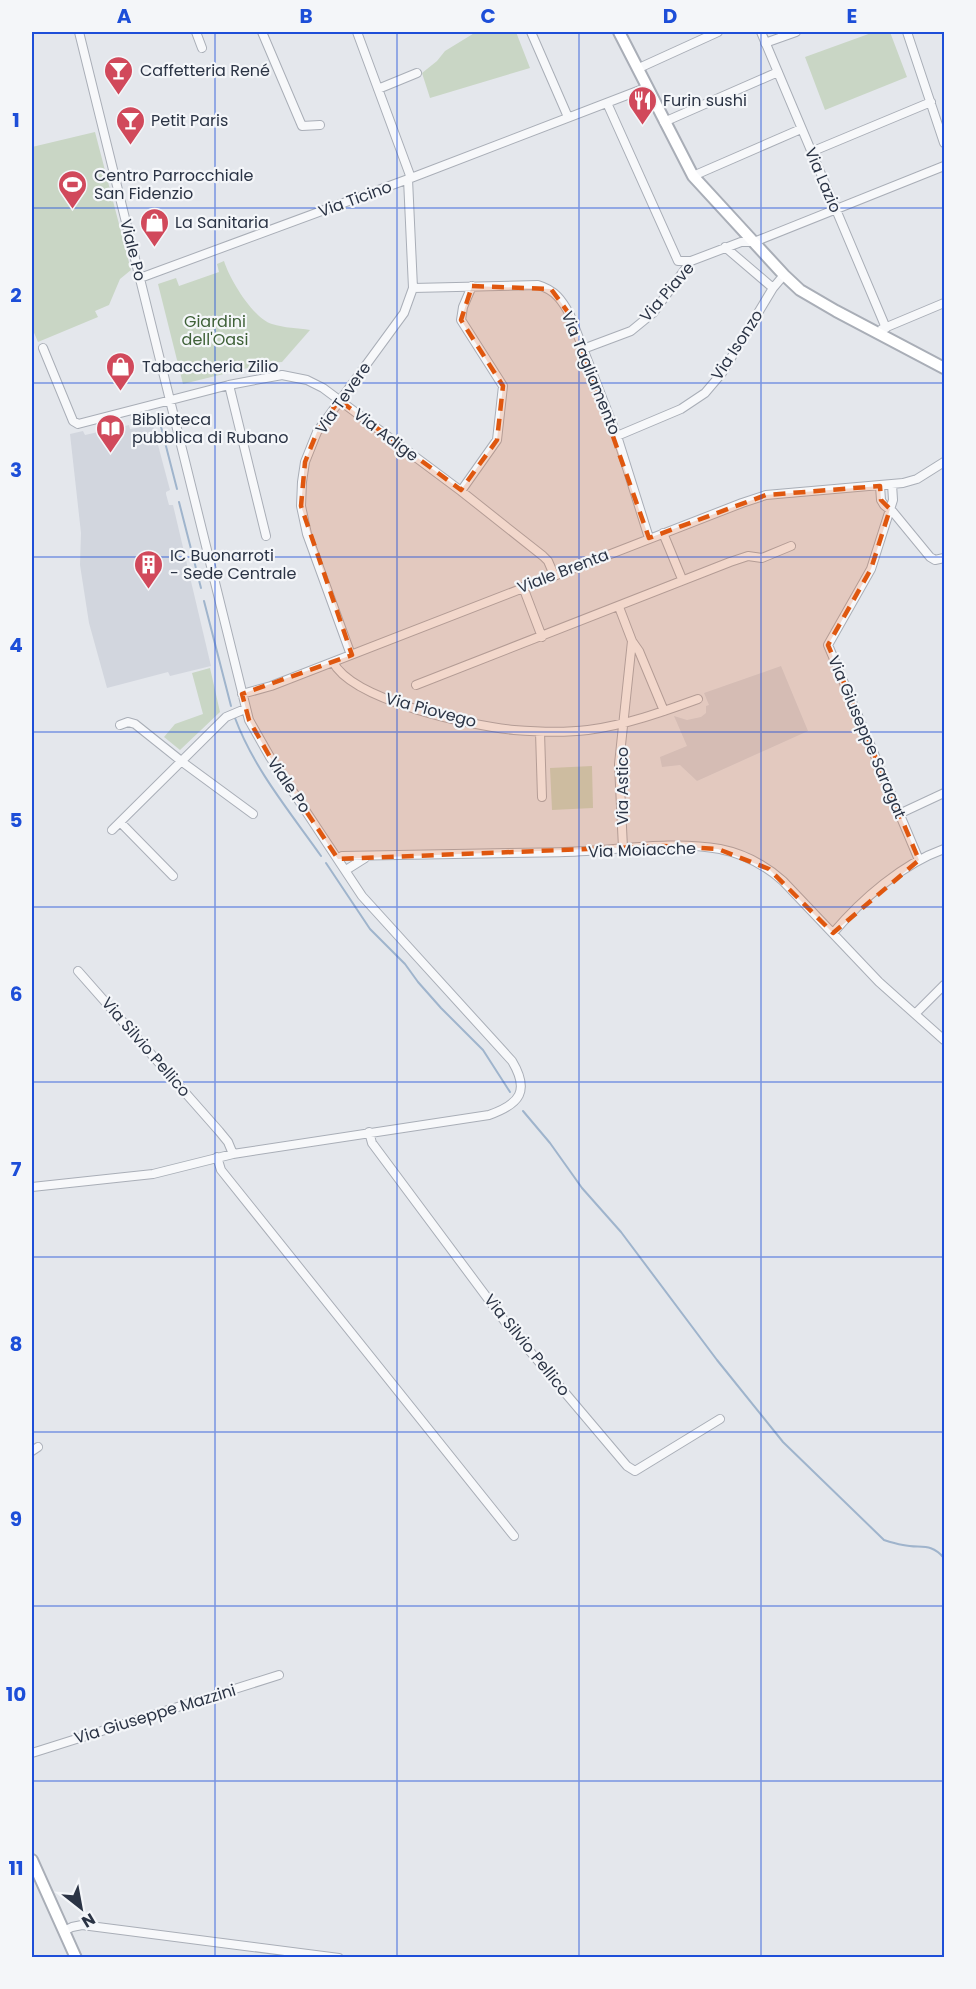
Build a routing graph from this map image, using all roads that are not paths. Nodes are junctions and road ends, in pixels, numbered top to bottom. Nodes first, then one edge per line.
1 (79, 32) edge
2 (196, 32) edge
3 (262, 32) edge
4 (357, 32) edge
5 (531, 32) edge
6 (620, 32) edge
7 (718, 32) edge
8 (760, 32) edge
9 (796, 32) edge
10 (907, 32) edge
11 (765, 43) junction
12 (202, 48) dead end
13 (639, 68) junction
14 (778, 72) junction
15 (417, 73) dead end
16 (648, 87) junction
17 (378, 89) junction
18 (931, 102) junction
19 (607, 103) junction
20 (568, 117) junction
21 (664, 122) junction
22 (320, 125) dead end
23 (801, 129) junction
24 (945, 143) edge
25 (811, 152) junction
26 (945, 166) edge
27 (693, 176) junction
28 (410, 179) junction
29 (836, 211) junction
30 (754, 242) junction
31 (726, 247) junction
32 (691, 261) junction
33 (784, 275) junction
34 (140, 278) junction
35 (472, 286) junction
36 (413, 288) junction
37 (773, 288) junction
38 (945, 303) edge
39 (881, 330) junction
40 (43, 348) dead end
41 (583, 349) junction
42 (945, 368) edge
43 (229, 385) junction
44 (170, 399) junction
45 (339, 400) junction
46 (617, 436) junction
47 (945, 462) edge
48 (892, 484) junction
49 (880, 486) junction
50 (461, 490) junction
51 (890, 509) junction
52 (663, 533) junction
53 (266, 536) dead end
54 (649, 538) junction
55 (791, 546) dead end
56 (945, 558) edge
57 (554, 575) junction
58 (682, 579) junction
59 (523, 587) junction
60 (619, 606) junction
61 (542, 637) junction
62 (632, 640) junction
63 (351, 655) junction
64 (333, 662) junction
65 (416, 685) dead end
66 (242, 694) junction
67 (698, 699) dead end
68 (245, 709) junction
69 (664, 711) junction
70 (623, 724) junction
71 (120, 725) dead end
72 (540, 732) junction
73 (181, 761) junction
74 (945, 793) edge
75 (542, 797) dead end
76 (253, 814) dead end
77 (899, 814) junction
78 (120, 822) junction
79 (112, 830) dead end
80 (623, 848) junction
81 (945, 849) edge
82 (373, 855) junction
83 (338, 859) junction
84 (919, 860) junction
85 (346, 870) junction
86 (172, 876) dead end
87 (833, 933) junction
88 (78, 971) dead end
89 (945, 985) edge
90 (915, 1014) junction
91 (945, 1040) edge
92 (369, 1132) junction
93 (233, 1154) junction
94 (217, 1157) junction
95 (32, 1187) edge
96 (720, 1419) dead end
97 (514, 1536) dead end
98 (279, 1675) dead end
99 (32, 1753) edge
100 (32, 1860) edge
101 (64, 1931) junction
102 (76, 1958) edge
103 (339, 1958) edge

1 - 34 street, Viale Po
2 - 12 street
3 - 22 street
4 - 17 street, Via Tevere
5 - 20 street
6 - 13 street
7 - 13 street
8 - 11 street, Via Lazio
9 - 11 street
10 - 18 street
11 - 14 street, Via Lazio
13 - 16 street
14 - 21 street
14 - 23 street, Via Lazio
15 - 17 street
16 - 19 street, Via Ticino
16 - 21 street
17 - 28 street, Via Tevere
18 - 24 street
18 - 25 street
19 - 20 street, Via Ticino
19 - 32 street
20 - 28 street, Via Ticino
21 - 27 street
23 - 25 street, Via Lazio
23 - 27 street
25 - 29 street, Via Lazio
26 - 29 street, Via Piave
27 - 30 street
28 - 34 street, Via Ticino
28 - 36 street, Via Tevere
29 - 30 street, Via Piave
29 - 39 street, Via Lazio
30 - 31 street, Via Piave
30 - 33 street
31 - 32 street, Via Piave
31 - 37 street
32 - 41 street, Via Piave
33 - 37 street, Via Isonzo
33 - 39 street
34 - 44 street, Viale Po
35 - 36 street, Via Tagliamento
35 - 41 street, Via Tagliamento
35 - 50 street
36 - 45 street, Via Tevere
37 - 46 street, Via Isonzo
38 - 39 street
39 - 42 street
40 - 44 street
41 - 46 street, Via Tagliamento
43 - 44 street, Via Adige
43 - 45 street, Via Adige
43 - 53 street
44 - 66 street, Viale Po
45 - 50 street, Via Adige
45 - 63 street, Via Tevere
46 - 54 street, Via Tagliamento
47 - 48 street, Viale Brenta
48 - 49 street, Viale Brenta
48 - 51 street
49 - 51 street
49 - 52 street, Viale Brenta
50 - 57 street, Via Adige
51 - 56 street
51 - 77 street, Via Giuseppe Saragat
52 - 54 street, Viale Brenta
52 - 58 street
54 - 57 street, Viale Brenta
55 - 58 street
57 - 59 street, Viale Brenta
58 - 60 street
59 - 61 street
59 - 63 street, Viale Brenta
60 - 61 street
60 - 62 street
61 - 65 street
62 - 69 street
62 - 70 street, Via Astico
63 - 64 street, Viale Brenta
64 - 66 street, Viale Brenta
64 - 72 street, Via Piovego
66 - 68 street, Viale Po
67 - 69 street, Via Piovego
68 - 73 street
68 - 83 street, Viale Po
69 - 70 street, Via Piovego
70 - 72 street, Via Piovego
70 - 80 street, Via Astico
71 - 73 street
72 - 75 street
73 - 76 street
73 - 78 street
74 - 77 street
77 - 84 street, Via Giuseppe Saragat
78 - 79 street
78 - 86 street
80 - 82 street, Via Moiacche
80 - 87 street, Via Moiacche
81 - 84 street
82 - 83 street, Via Moiacche
82 - 85 street, Via Moiacche
83 - 85 street
84 - 87 street
85 - 92 street
87 - 90 street, Via Moiacche
88 - 93 street, Via Silvio Pellico
89 - 90 street
90 - 91 street, Via Moiacche
92 - 93 street
92 - 96 street, Via Silvio Pellico
93 - 94 street
94 - 95 street
94 - 97 street
98 - 99 street, Via Giuseppe Mazzini
100 - 101 street
101 - 102 street
101 - 103 street

